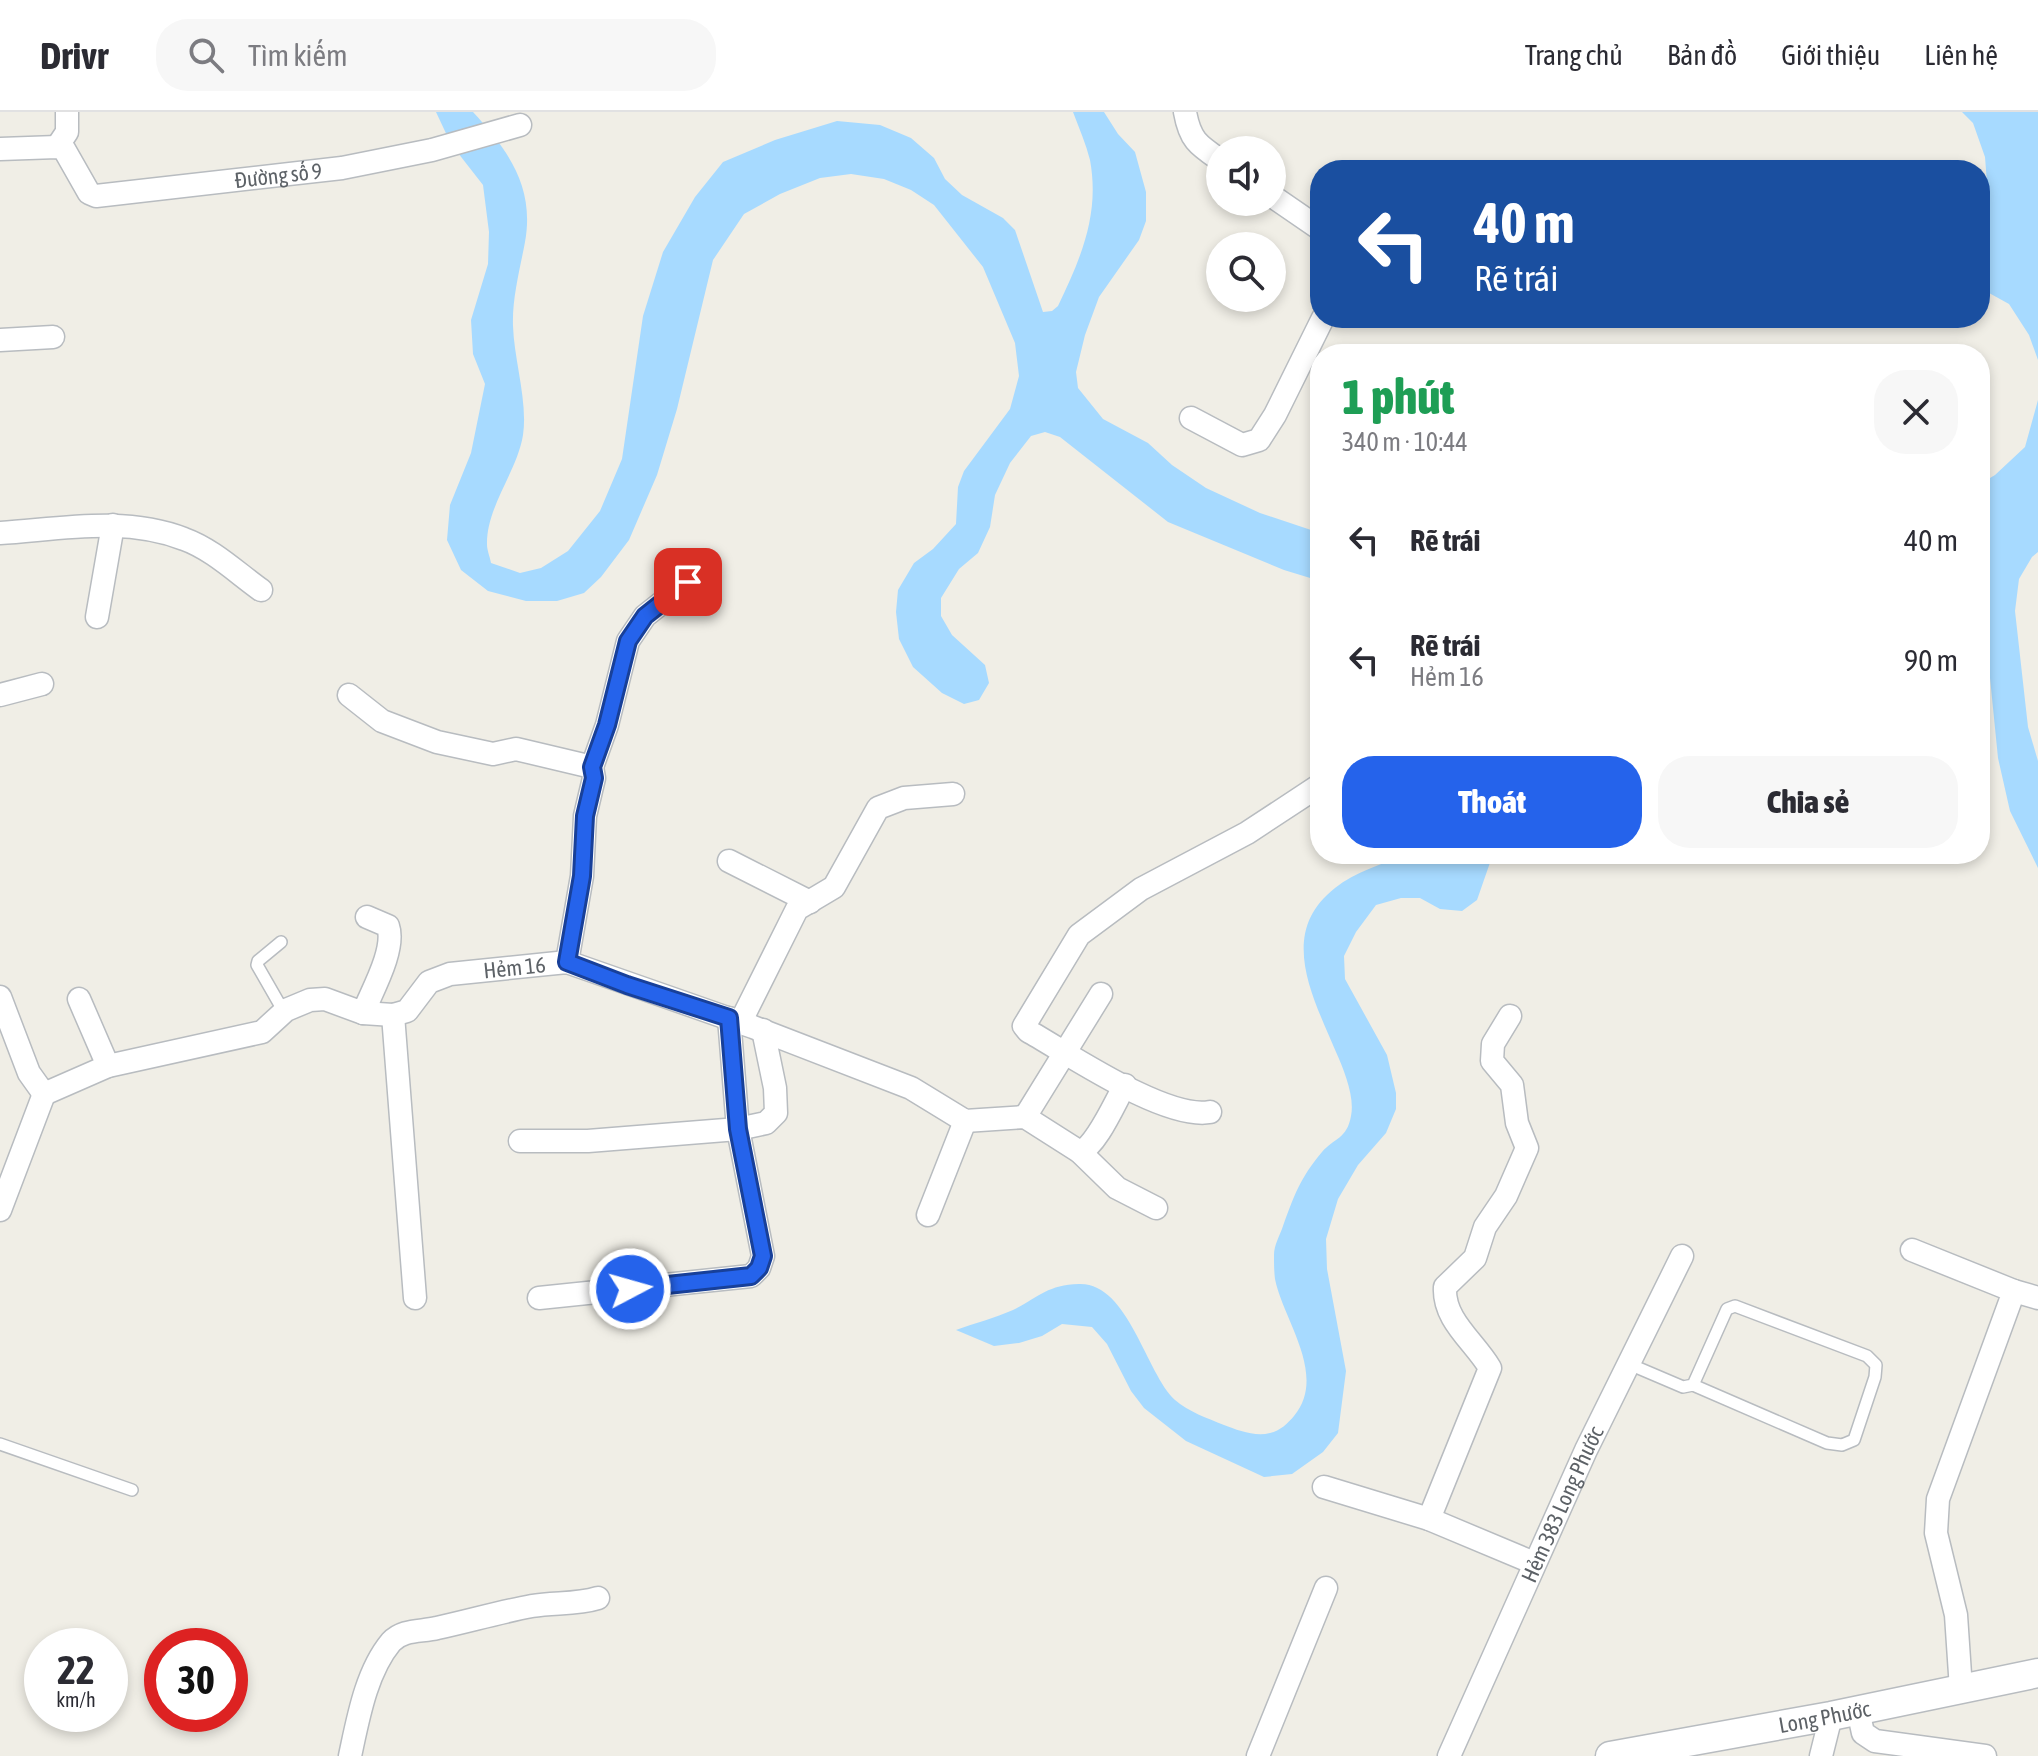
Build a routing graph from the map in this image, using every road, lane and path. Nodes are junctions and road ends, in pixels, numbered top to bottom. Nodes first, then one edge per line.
1 (67, 112) edge
2 (1185, 112) edge
3 (512, 127) dead end
4 (57, 147) junction
5 (0, 149) edge
6 (1206, 150) edge
7 (1286, 206) edge
8 (1310, 222) edge
9 (53, 337) dead end
10 (0, 340) edge
11 (1310, 344) edge
12 (1191, 418) dead end
13 (113, 525) junction
14 (0, 533) edge
15 (688, 582) dead end
16 (261, 590) dead end
17 (97, 617) dead end
18 (42, 684) dead end
19 (0, 695) edge
20 (349, 695) dead end
21 (592, 767) junction
22 (1310, 792) edge
23 (953, 794) dead end
24 (729, 861) dead end
25 (810, 902) junction
26 (367, 917) dead end
27 (281, 942) dead end
28 (567, 962) junction
29 (1101, 994) dead end
30 (0, 997) edge
31 (79, 999) dead end
32 (284, 1012) junction
33 (363, 1013) junction
34 (393, 1015) junction
35 (1510, 1016) dead end
36 (734, 1020) junction
37 (763, 1030) junction
38 (1065, 1052) junction
39 (108, 1066) junction
40 (1125, 1085) junction
41 (44, 1094) junction
42 (1210, 1112) dead end
43 (1025, 1117) junction
44 (965, 1121) junction
45 (738, 1129) junction
46 (520, 1141) dead end
47 (1080, 1152) junction
48 (1156, 1208) dead end
49 (0, 1210) edge
50 (928, 1215) dead end
51 (1912, 1250) dead end
52 (1682, 1256) dead end
53 (2014, 1291) junction
54 (415, 1298) dead end
55 (539, 1298) dead end
56 (2038, 1298) edge
57 (1629, 1364) junction
58 (1693, 1385) junction
59 (0, 1444) edge
60 (1324, 1487) dead end
61 (132, 1490) dead end
62 (1429, 1519) junction
63 (1534, 1563) junction
64 (1326, 1588) dead end
65 (598, 1598) dead end
66 (2038, 1673) edge
67 (1961, 1689) junction
68 (1844, 1713) junction
69 (350, 1756) edge
70 (1258, 1756) edge
71 (1449, 1756) edge
72 (1610, 1756) edge
73 (1821, 1756) edge
74 (1985, 1756) edge

1 - 4 street
2 - 6 street
3 - 4 street, Đường số 9
4 - 5 street
7 - 8 street
9 - 10 street
11 - 12 street
13 - 14 street
13 - 16 street
13 - 17 street
15 - 21 street
18 - 19 street
20 - 21 street
21 - 28 street
22 - 38 street
23 - 25 street
24 - 25 street
25 - 36 street
26 - 33 street
27 - 32 lane
28 - 34 street, Hẻm 16
28 - 36 street, Hẻm 16
29 - 38 street
30 - 41 street
31 - 39 street
32 - 33 street
32 - 39 street
33 - 34 street
34 - 54 street
35 - 62 street
36 - 37 street, Hẻm 16
36 - 45 street
37 - 44 street, Hẻm 16
37 - 45 street
38 - 40 street
38 - 43 street
39 - 41 street
40 - 42 street
40 - 47 street
41 - 49 street
43 - 44 street
43 - 47 street
44 - 50 street
45 - 46 street
45 - 55 street
47 - 48 street
51 - 53 street
52 - 57 street, Hẻm 383 Long Phước
53 - 56 street
53 - 67 street
57 - 58 lane
57 - 63 street, Hẻm 383 Long Phước
58 - 58 lane
59 - 61 lane
60 - 62 street
62 - 63 street
63 - 71 street, Hẻm 383 Long Phước
64 - 70 street
65 - 69 street
66 - 67 street, Long Phước
67 - 68 street, Long Phước
68 - 72 street, Long Phước
68 - 73 street
68 - 74 street

